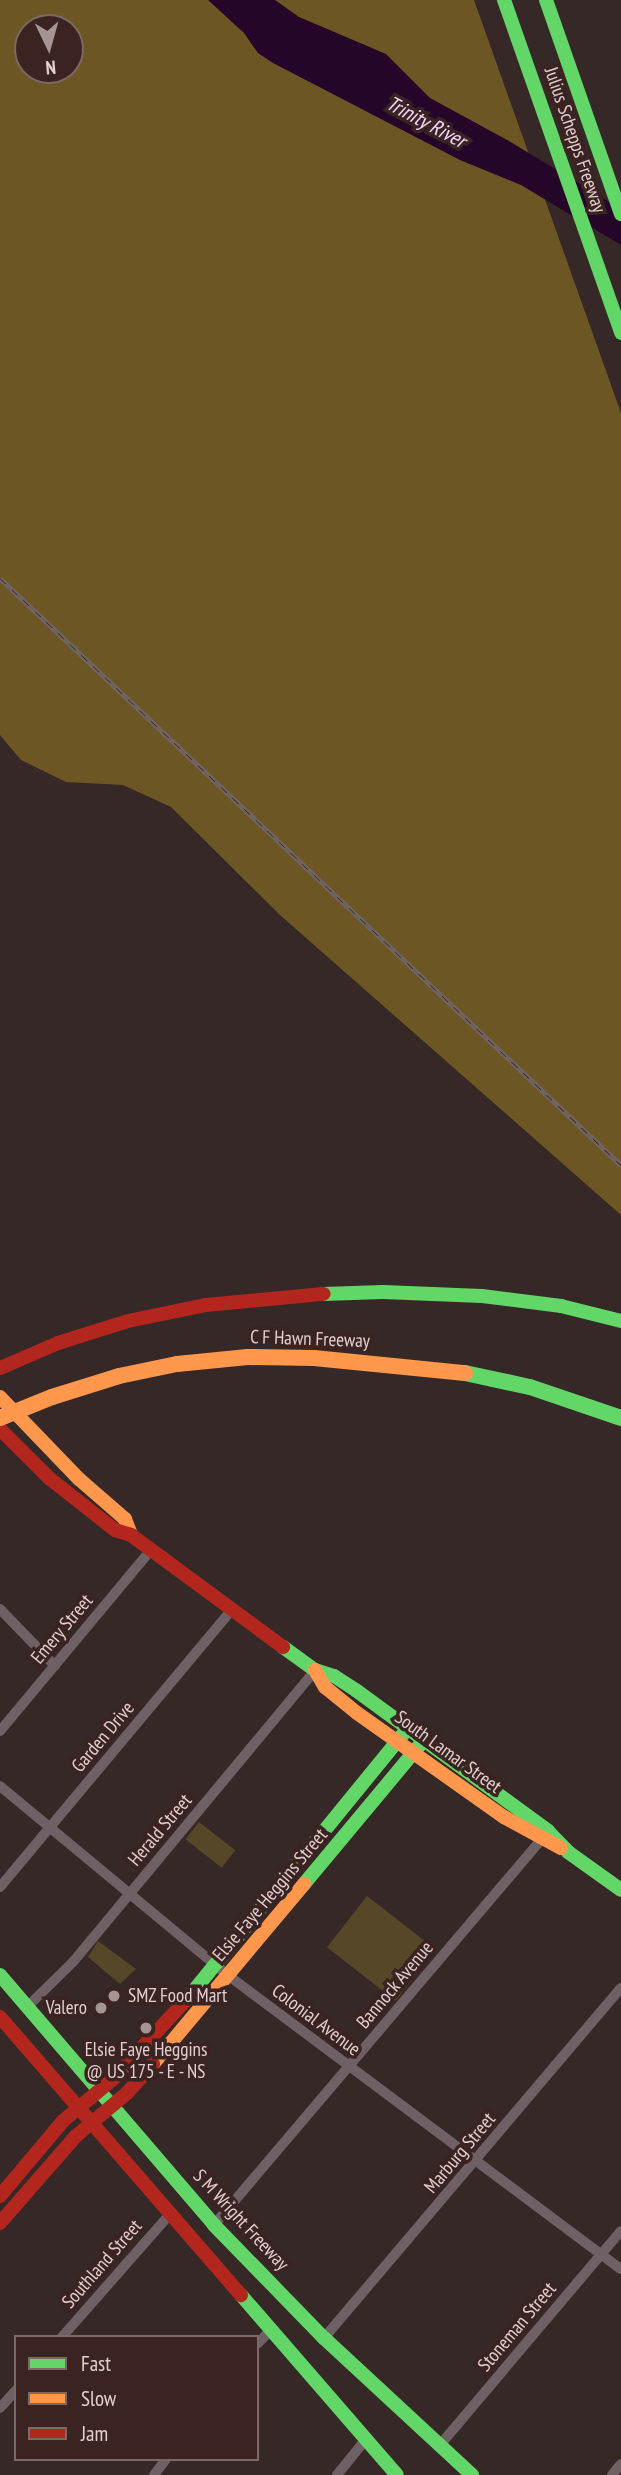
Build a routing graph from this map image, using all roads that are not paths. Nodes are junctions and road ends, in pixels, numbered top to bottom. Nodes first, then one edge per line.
1 (504, 0) edge
2 (546, 0) edge
3 (621, 214) edge
4 (621, 333) edge
5 (621, 1321) edge
6 (0, 1368) edge
7 (0, 1396) edge
8 (621, 1418) edge
9 (0, 1419) edge
10 (30, 1428) junction
11 (3, 1437) edge
12 (131, 1535) junction
13 (151, 1549) junction
14 (0, 1609) edge
15 (232, 1610) junction
16 (55, 1666) junction
17 (315, 1670) junction
18 (0, 1731) edge
19 (402, 1735) junction
20 (418, 1747) junction
21 (0, 1786) edge
22 (50, 1827) junction
23 (545, 1835) junction
24 (309, 1852) junction
25 (324, 1864) junction
26 (0, 1887) edge
27 (621, 1890) edge
28 (131, 1893) junction
29 (216, 1965) junction
30 (0, 1975) edge
31 (229, 1976) junction
32 (621, 1988) edge
33 (27, 2007) junction
34 (0, 2017) edge
35 (349, 2067) junction
36 (99, 2091) junction
37 (112, 2106) junction
38 (78, 2109) junction
39 (90, 2124) junction
40 (475, 2162) junction
41 (0, 2196) edge
42 (169, 2215) junction
43 (0, 2223) edge
44 (214, 2225) junction
45 (621, 2231) edge
46 (601, 2255) junction
47 (621, 2269) edge
48 (271, 2330) junction
49 (64, 2335) edge
50 (324, 2338) junction
51 (259, 2342) edge
52 (14, 2392) edge
53 (0, 2409) edge
54 (367, 2438) junction
55 (440, 2445) junction
56 (621, 2464) edge
57 (337, 2475) edge
58 (397, 2475) edge
59 (472, 2475) edge
60 (612, 2475) edge

1 - 4 main road, Julius Schepps Freeway
2 - 3 main road, Julius Schepps Freeway
5 - 6 main road, C F Hawn Freeway
7 - 10 main road, South Lamar Street
8 - 9 main road, C F Hawn Freeway, bridge
10 - 11 main road
10 - 12 main road, South Lamar Street
11 - 12 main road, South Lamar Street
12 - 13 main road, South Lamar Street
13 - 15 main road, South Lamar Street
13 - 16 street, Emery Street
14 - 16 street
15 - 17 main road, South Lamar Street
15 - 22 street, Garden Drive
16 - 18 street, Emery Street
17 - 19 main road, South Lamar Street
17 - 28 street, Herald Street
19 - 20 main road, South Lamar Street
19 - 24 main road, Elsie Faye Heggins Street
20 - 23 main road, South Lamar Street
20 - 25 main road, Elsie Faye Heggins Street
21 - 22 street, Colonial Avenue
22 - 26 street, Garden Drive
22 - 28 street, Colonial Avenue
23 - 27 main road, South Lamar Street
23 - 35 street, Bannock Avenue
24 - 25 main road
24 - 29 main road, Elsie Faye Heggins Street
25 - 31 main road, Elsie Faye Heggins Street
28 - 29 street, Colonial Avenue
28 - 33 street, Herald Street
29 - 31 street, Colonial Avenue
29 - 36 main road, Elsie Faye Heggins Street
30 - 33 main road, S M Wright Freeway
31 - 35 street, Colonial Avenue
31 - 37 main road, Elsie Faye Heggins Street
32 - 40 street, Marburg Street
33 - 36 main road, S M Wright Freeway
34 - 38 main road
35 - 40 street, Colonial Avenue
35 - 44 street, Bannock Avenue
36 - 37 main road, S M Wright Freeway
36 - 38 main road, Elsie Faye Heggins Street
37 - 39 main road, Elsie Faye Heggins Street
37 - 44 main road, S M Wright Freeway
38 - 39 main road
38 - 41 main road, Elsie Faye Heggins Street
39 - 42 main road
39 - 43 main road, Elsie Faye Heggins Street
40 - 46 street, Colonial Avenue
40 - 50 street, Marburg Street
42 - 48 main road
42 - 49 street, Southland Street
44 - 50 main road, S M Wright Freeway
45 - 46 street, Stoneman Street
46 - 47 street, Colonial Avenue
46 - 55 street, Stoneman Street
48 - 51 street
48 - 54 main road
50 - 55 main road, S M Wright Freeway
52 - 53 street
54 - 57 street
54 - 58 main road
55 - 59 main road, S M Wright Freeway
56 - 60 street

